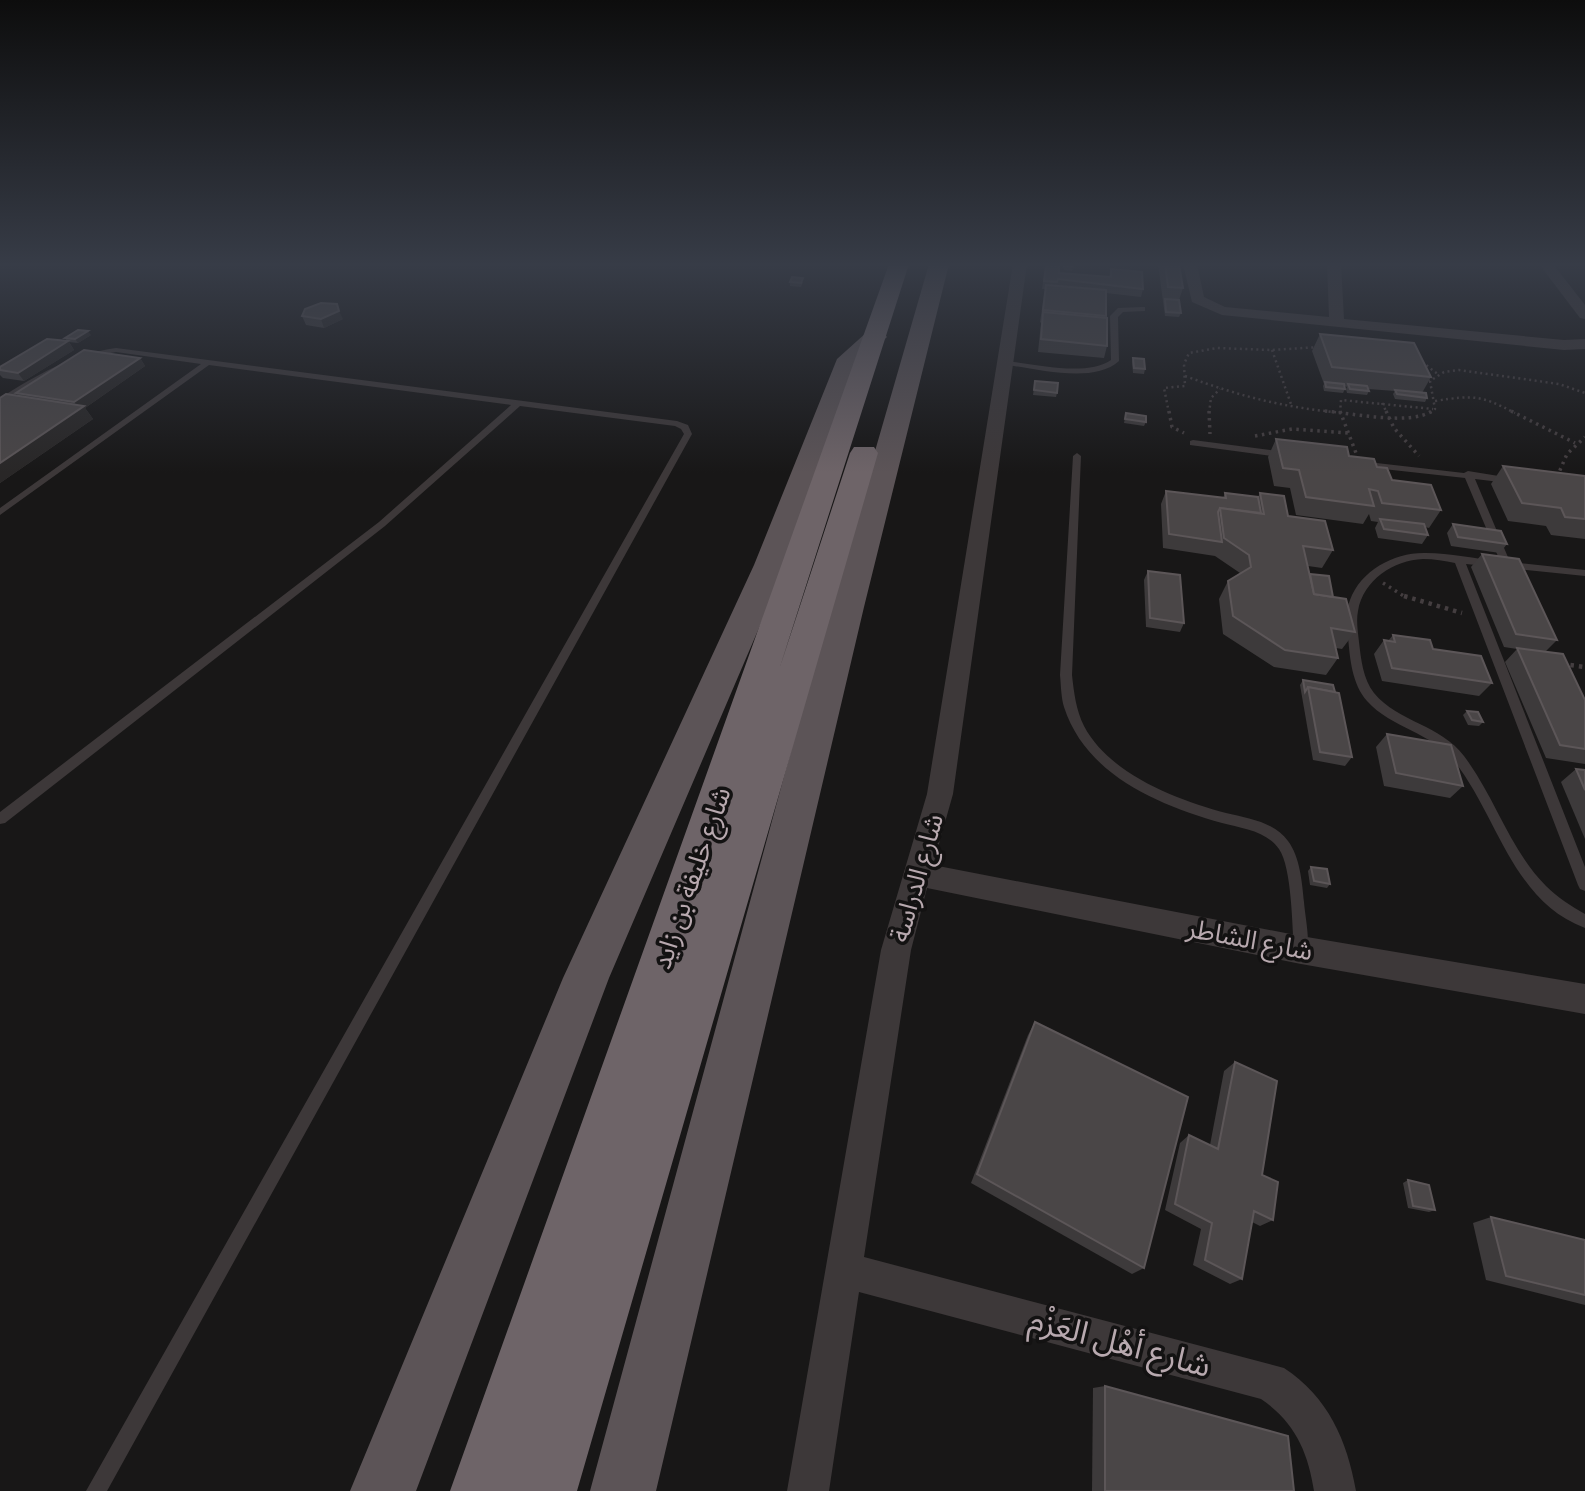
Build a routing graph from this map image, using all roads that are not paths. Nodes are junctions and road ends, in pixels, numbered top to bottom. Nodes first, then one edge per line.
1 (876, 334) edge
2 (902, 334) edge
3 (920, 334) edge
4 (1011, 334) edge
5 (1114, 334) edge
6 (1451, 334) edge
7 (875, 337) junction
8 (1585, 344) edge
9 (208, 362) junction
10 (1007, 363) junction
11 (0, 402) edge
12 (519, 402) junction
13 (1195, 438) road end
14 (1077, 456) dead end
15 (1292, 456) edge
16 (1346, 462) edge
17 (1468, 474) junction
18 (1520, 481) edge
19 (0, 512) edge
20 (1459, 560) junction
21 (1506, 564) junction
22 (1585, 573) edge
23 (0, 819) edge
24 (916, 874) junction
25 (1585, 885) edge
26 (1585, 922) edge
27 (1301, 950) junction
28 (1585, 999) edge
29 (842, 1269) junction
30 (96, 1491) edge
31 (383, 1491) edge
32 (483, 1491) edge
33 (544, 1491) edge
34 (624, 1491) edge
35 (808, 1491) edge
36 (1335, 1491) edge

1 - 7 highway, شارع خليفة بن زايد
2 - 33 highway, شارع خليفة بن زايد
3 - 34 main road
4 - 10 street, شارع الدراسة
5 - 10 lane
6 - 8 street
7 - 31 main road
7 - 32 highway, شارع خليفة بن زايد
9 - 11 lane
9 - 12 lane
9 - 19 lane
10 - 24 street, شارع الدراسة
12 - 23 lane
12 - 30 lane
13 - 15 lane
14 - 27 lane
16 - 17 lane
17 - 18 lane
17 - 21 lane
20 - 21 lane
20 - 25 lane
20 - 26 lane
21 - 22 lane
24 - 27 street, شارع الشاطر
24 - 29 street, شارع الدراسة
27 - 28 street, شارع الشاطر
29 - 35 street, شارع الدراسة
29 - 36 street, شارع أهْل العَزْم

